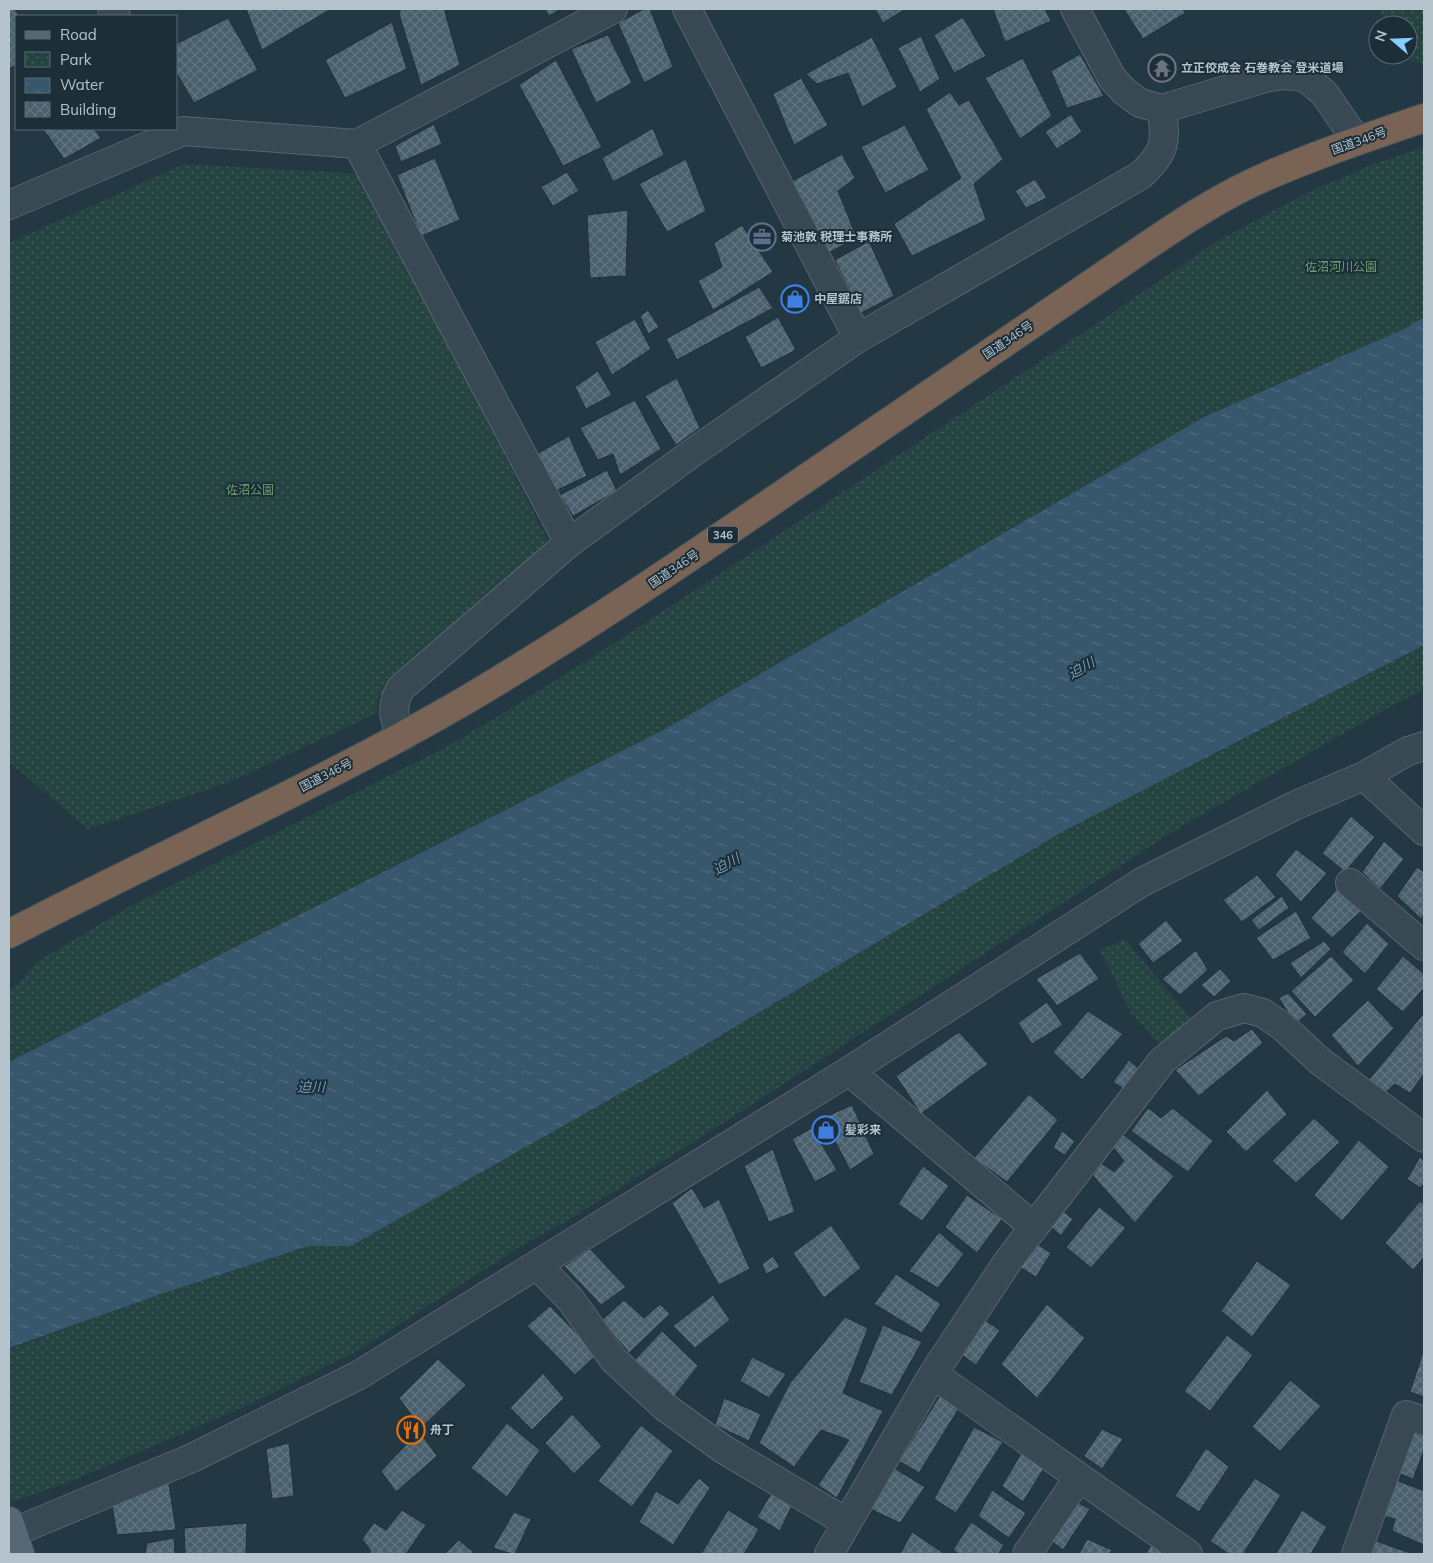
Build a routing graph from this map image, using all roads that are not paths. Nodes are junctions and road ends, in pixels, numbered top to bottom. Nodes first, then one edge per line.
1 (613, 9) edge
2 (687, 9) edge
3 (1075, 9) edge
4 (1162, 109) junction
5 (1424, 118) edge
6 (180, 125) edge
7 (169, 130) edge
8 (1357, 141) junction
9 (357, 144) junction
10 (9, 205) edge
11 (858, 338) junction
12 (568, 543) junction
13 (401, 737) junction
14 (1424, 746) edge
15 (1364, 776) junction
16 (1424, 831) edge
17 (1350, 883) dead end
18 (9, 934) edge
19 (1424, 946) edge
20 (849, 1071) junction
21 (1424, 1138) edge
22 (1034, 1227) junction
23 (537, 1265) junction
24 (933, 1374) junction
25 (1424, 1421) edge
26 (1079, 1477) junction
27 (846, 1522) junction
28 (12, 1533) edge
29 (829, 1554) edge
30 (1027, 1554) edge
31 (1188, 1554) edge
32 (1356, 1554) edge

1 - 9 street
2 - 11 street
3 - 4 street
4 - 8 street
4 - 11 street
5 - 8 highway, 国道346号 / 346
6 - 9 street
7 - 10 street
8 - 13 highway, 国道346号 / 346
9 - 12 street
11 - 12 street
12 - 13 street
13 - 18 highway, 国道346号 / 346
14 - 15 street
15 - 16 street
15 - 20 street
17 - 19 street
20 - 22 street
20 - 23 street
21 - 22 street
22 - 24 street
23 - 27 street
23 - 28 street
24 - 26 street
24 - 27 street
25 - 32 street
26 - 30 street
26 - 31 street
27 - 29 street

